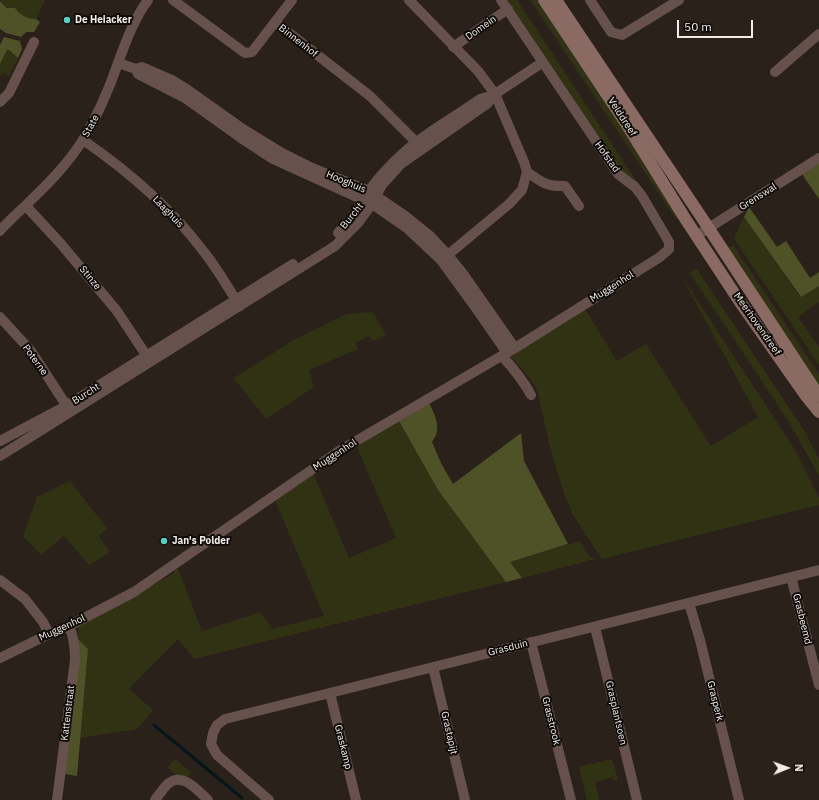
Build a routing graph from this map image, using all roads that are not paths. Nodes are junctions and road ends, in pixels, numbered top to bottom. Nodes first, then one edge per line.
1 (148, 0) edge
2 (173, 0) edge
3 (292, 0) edge
4 (409, 0) edge
5 (501, 0) edge
6 (544, 0) edge
7 (556, 0) edge
8 (590, 0) edge
9 (680, 0) edge
10 (508, 9) junction
11 (275, 22) junction
12 (819, 34) edge
13 (34, 42) dead end
14 (453, 47) junction
15 (543, 62) junction
16 (118, 63) junction
17 (775, 72) dead end
18 (495, 94) junction
19 (0, 102) edge
20 (83, 140) junction
21 (419, 145) junction
22 (819, 158) edge
23 (527, 172) junction
24 (370, 198) junction
25 (26, 206) junction
26 (579, 206) dead end
27 (709, 228) junction
28 (0, 231) edge
29 (696, 236) junction
30 (669, 250) joint
31 (444, 257) junction
32 (238, 303) junction
33 (0, 317) edge
34 (508, 352) junction
35 (149, 359) junction
36 (531, 395) dead end
37 (819, 396) edge
38 (68, 409) junction
39 (819, 412) edge
40 (0, 441) edge
41 (0, 456) edge
42 (819, 570) edge
43 (791, 577) junction
44 (0, 580) edge
45 (689, 603) junction
46 (69, 626) junction
47 (595, 626) junction
48 (49, 634) junction
49 (532, 642) junction
50 (0, 658) edge
51 (433, 666) junction
52 (819, 685) edge
53 (330, 693) junction
54 (267, 799) edge
55 (57, 800) edge
56 (155, 800) edge
57 (208, 800) edge
58 (356, 800) edge
59 (465, 800) edge
60 (572, 800) edge
61 (637, 800) edge
62 (739, 800) edge

1 - 16 street, State
2 - 11 street, Binnenhof
3 - 11 street
4 - 14 street, Domein
5 - 10 street
6 - 29 main road, Velddreef
7 - 27 main road, Velddreef
8 - 9 street
10 - 14 street, Domein
10 - 15 street
11 - 21 street, Binnenhof
12 - 17 street
13 - 19 street
14 - 18 street, Domein
15 - 18 street, Burcht
15 - 30 street, Hofstad
16 - 20 street, State
16 - 24 street, Hooghuis
18 - 21 street, Burcht
18 - 23 street
20 - 25 street, State
20 - 32 street, Laaghuis
21 - 24 street, Burcht
22 - 27 street, Grenswal
23 - 26 street
23 - 31 street
24 - 31 street, Hooghuis
24 - 32 street, Burcht
25 - 28 street, State
25 - 35 street, Stinze
27 - 29 street, Grenswal
27 - 37 main road, Meerhovendreef
29 - 39 main road, Meerhovendreef
30 - 34 street, Muggenhol
31 - 34 street, Hooghuis
32 - 35 street, Burcht
33 - 38 street, Poterne
34 - 36 street, Hooghuis
34 - 46 street, Muggenhol
35 - 38 street, Burcht
38 - 40 street, Burcht
38 - 41 street, Burcht
42 - 43 street, Grasduin
43 - 45 street, Grasduin
43 - 52 street, Grasbeemd
44 - 48 street
45 - 47 street, Grasduin
45 - 62 street, Grasperk
46 - 48 street, Muggenhol
46 - 55 street, Kattenstraat
47 - 49 street, Grasduin
47 - 61 street, Grasplantsoen
48 - 50 street, Muggenhol
49 - 51 street, Grasduin
49 - 60 street, Grasstrook
51 - 53 street, Grasduin
51 - 59 street, Grastapijt
53 - 54 street, Grasduin
53 - 58 street, Graskamp
56 - 57 street

